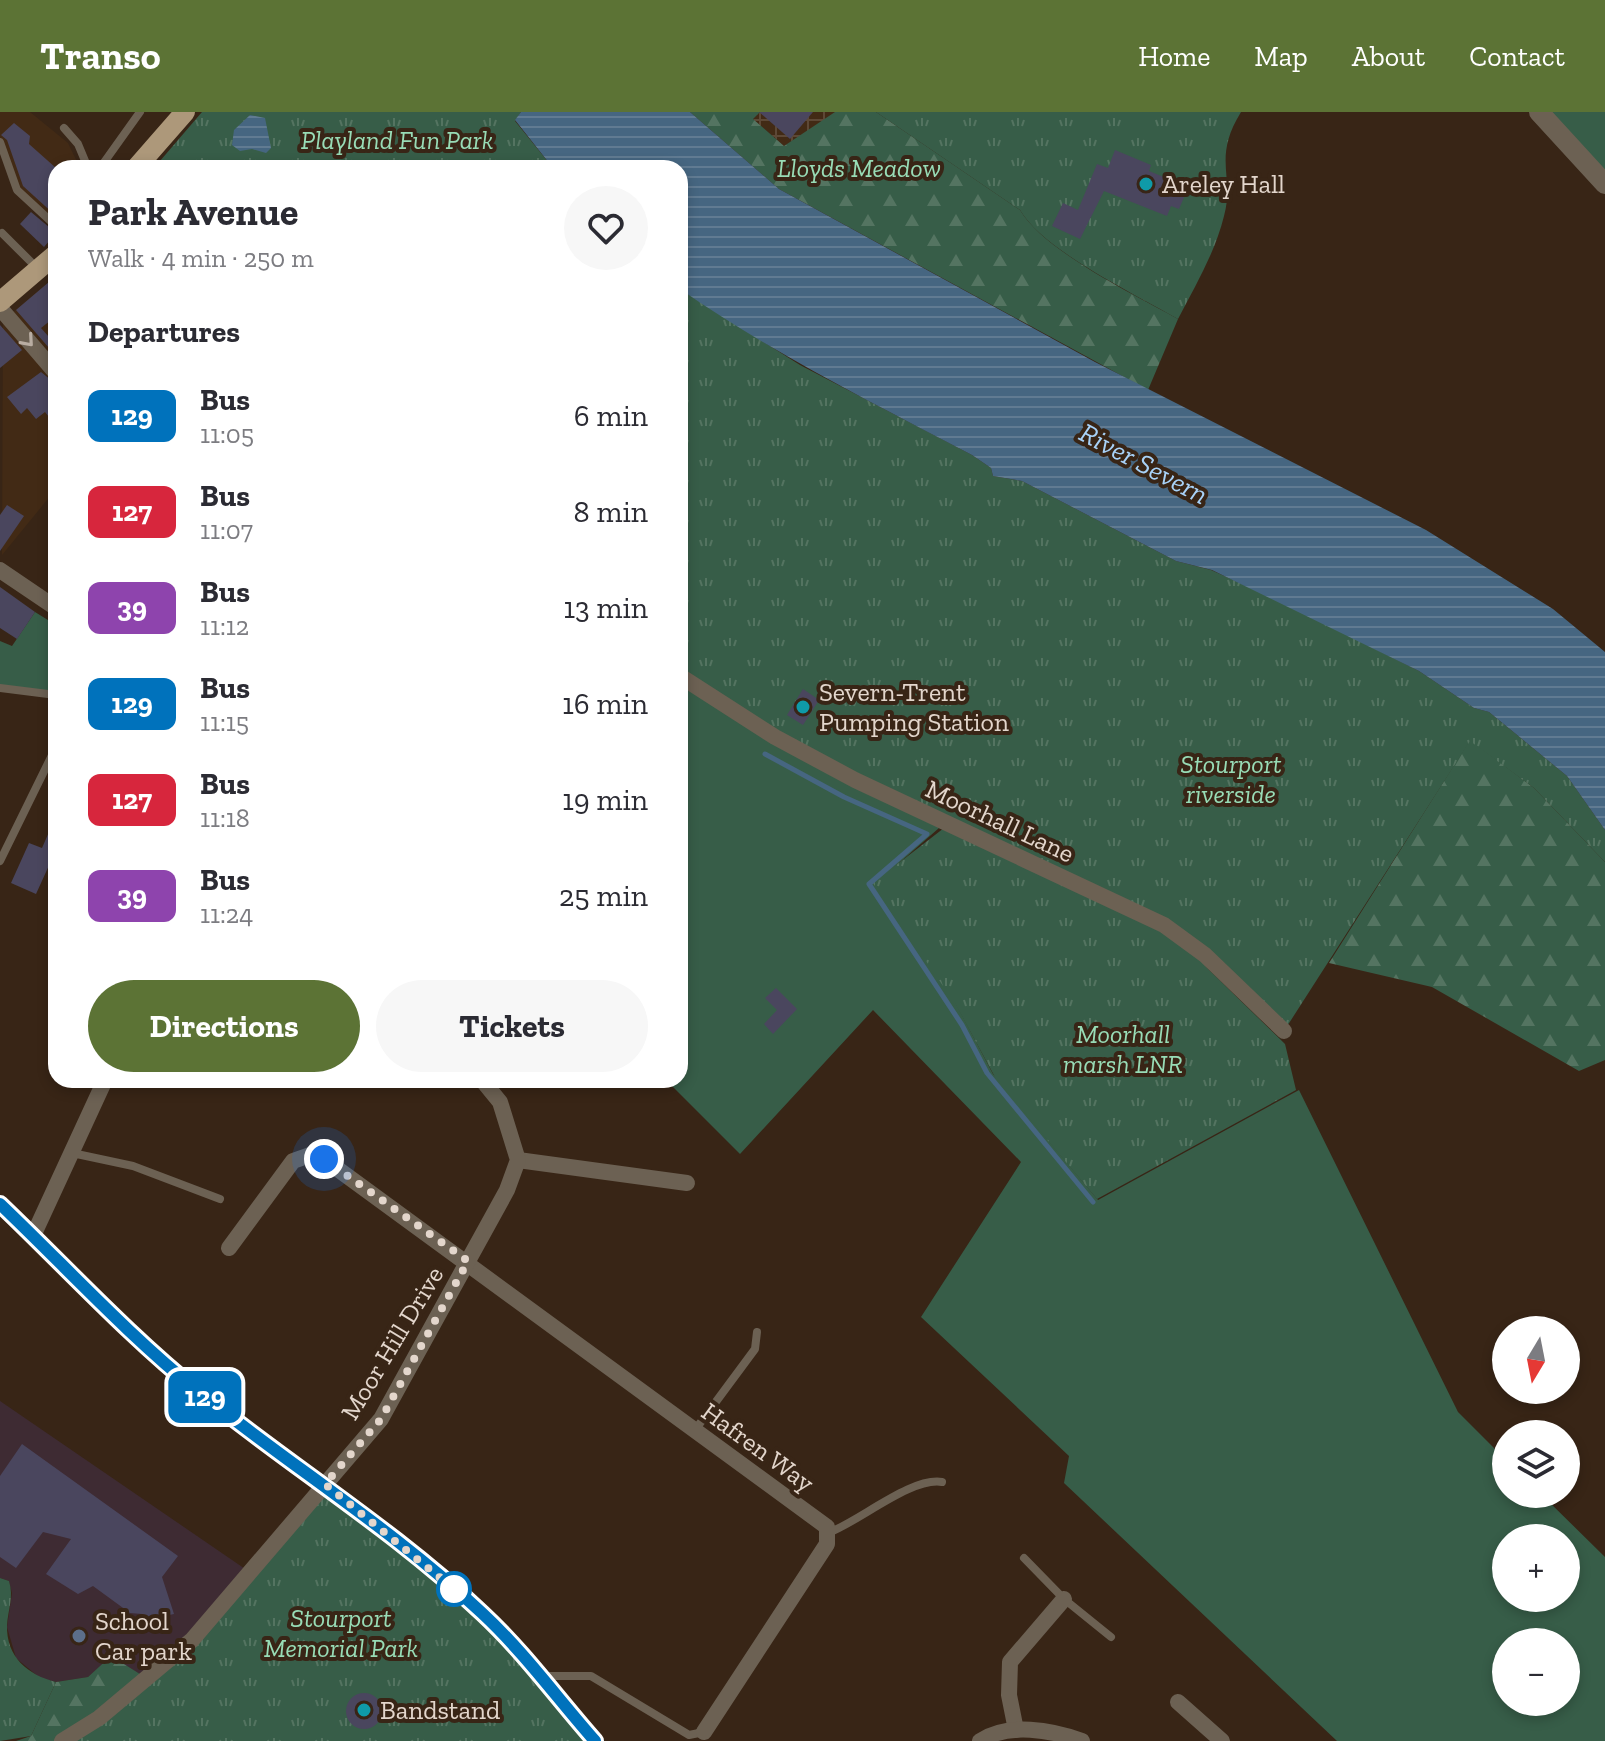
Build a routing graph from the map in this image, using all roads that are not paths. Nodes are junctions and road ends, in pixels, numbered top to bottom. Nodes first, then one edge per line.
1 (140, 112) edge
2 (185, 112) edge
3 (1539, 112) edge
4 (64, 128) dead end
5 (0, 142) edge
6 (85, 160) edge
7 (106, 160) edge
8 (143, 160) edge
9 (1605, 184) edge
10 (48, 219) edge
11 (2, 233) edge
12 (48, 261) edge
13 (38, 270) junction
14 (0, 302) edge
15 (0, 308) edge
16 (48, 364) edge
17 (0, 570) edge
18 (48, 596) edge
19 (688, 681) edge
20 (0, 688) edge
21 (48, 694) edge
22 (48, 763) edge
23 (0, 861) edge
24 (1284, 1031) dead end
25 (101, 1088) edge
26 (489, 1088) edge
27 (72, 1153) junction
28 (518, 1160) junction
29 (687, 1183) dead end
30 (220, 1199) dead end
31 (0, 1204) edge
32 (33, 1236) junction
33 (229, 1248) dead end
34 (468, 1261) junction
35 (757, 1332) dead end
36 (694, 1431) junction
37 (942, 1482) dead end
38 (325, 1484) junction
39 (827, 1533) junction
40 (1024, 1558) dead end
41 (1064, 1599) junction
42 (1111, 1637) dead end
43 (540, 1676) junction
44 (1178, 1702) dead end
45 (1016, 1730) junction
46 (704, 1732) joint
47 (62, 1741) edge
48 (595, 1741) edge
49 (980, 1741) edge
50 (1082, 1741) edge
51 (1222, 1741) edge

1 - 7 lane
2 - 8 main road
3 - 9 street
4 - 6 lane
5 - 10 lane
11 - 13 lane
12 - 13 main road
13 - 14 main road
15 -> 16 street
17 - 18 street
19 - 24 street, Moorhall Lane
20 - 21 lane
22 - 23 lane
25 - 27 street
26 - 28 street
27 - 30 lane
27 - 32 street
28 - 29 street
28 - 34 street, Moor Hill Drive
31 - 32 street
32 - 38 street
33 - 34 street, Hafren Way
34 - 36 street, Hafren Way
34 - 38 street, Moor Hill Drive
35 - 36 lane
36 - 39 street, Hafren Way
37 - 39 lane
38 - 43 street
38 - 47 street, Moor Hill Drive
39 - 46 street
40 - 41 lane
41 - 42 lane
41 - 45 street
43 - 46 lane
43 - 48 street
44 - 51 street
45 - 49 street
45 - 50 street

